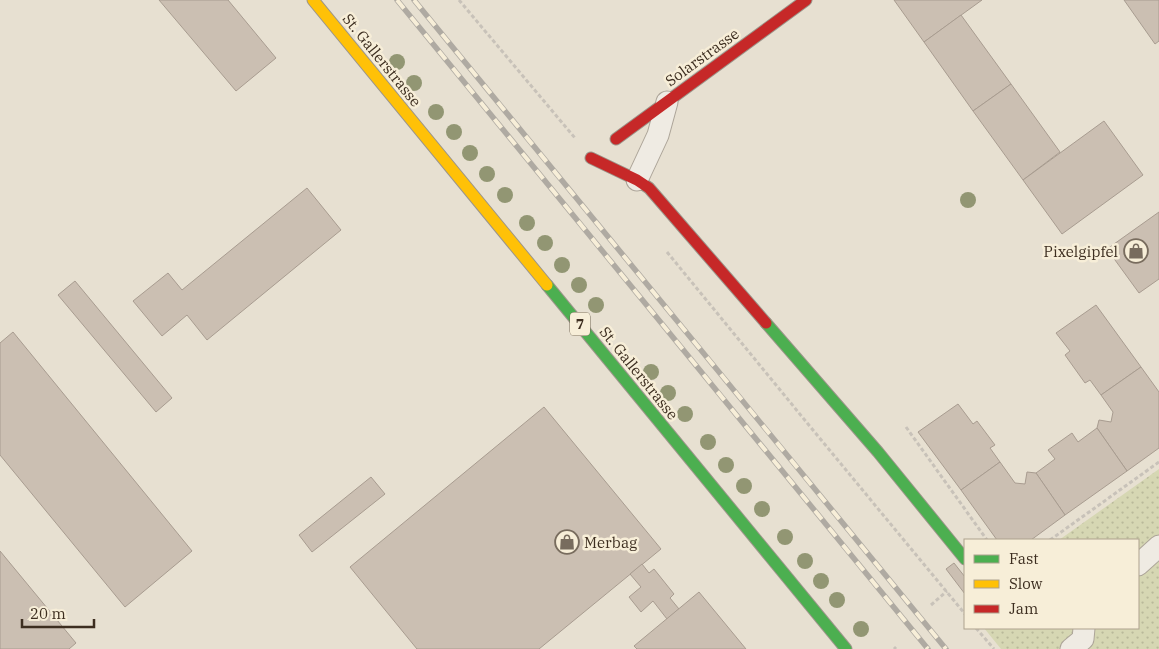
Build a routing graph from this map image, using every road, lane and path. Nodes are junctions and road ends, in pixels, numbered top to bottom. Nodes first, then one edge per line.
1 (314, 0) edge
2 (459, 0) edge
3 (806, 0) edge
4 (667, 102) junction
5 (616, 139) dead end
6 (591, 158) joint
7 (637, 180) junction
8 (665, 249) dead end
9 (906, 428) dead end
10 (1159, 462) edge
11 (986, 539) edge
12 (1051, 539) edge
13 (1159, 546) edge
14 (964, 558) edge
15 (1139, 564) edge
16 (946, 591) junction
17 (931, 604) dead end
18 (964, 613) edge
19 (977, 629) edge
20 (1084, 629) edge
21 (846, 649) edge
22 (994, 649) edge
23 (1071, 649) edge

1 - 21 main road, St. Gallerstrasse / 7
2 - 6 path
3 - 4 main road, Solarstrasse
4 - 5 main road, Solarstrasse
4 - 7 street
6 - 7 main road
7 - 14 main road
8 - 16 path
9 - 11 path
10 - 12 path
13 - 15 street
16 - 17 path
16 - 18 path
19 - 22 path
20 - 23 street

